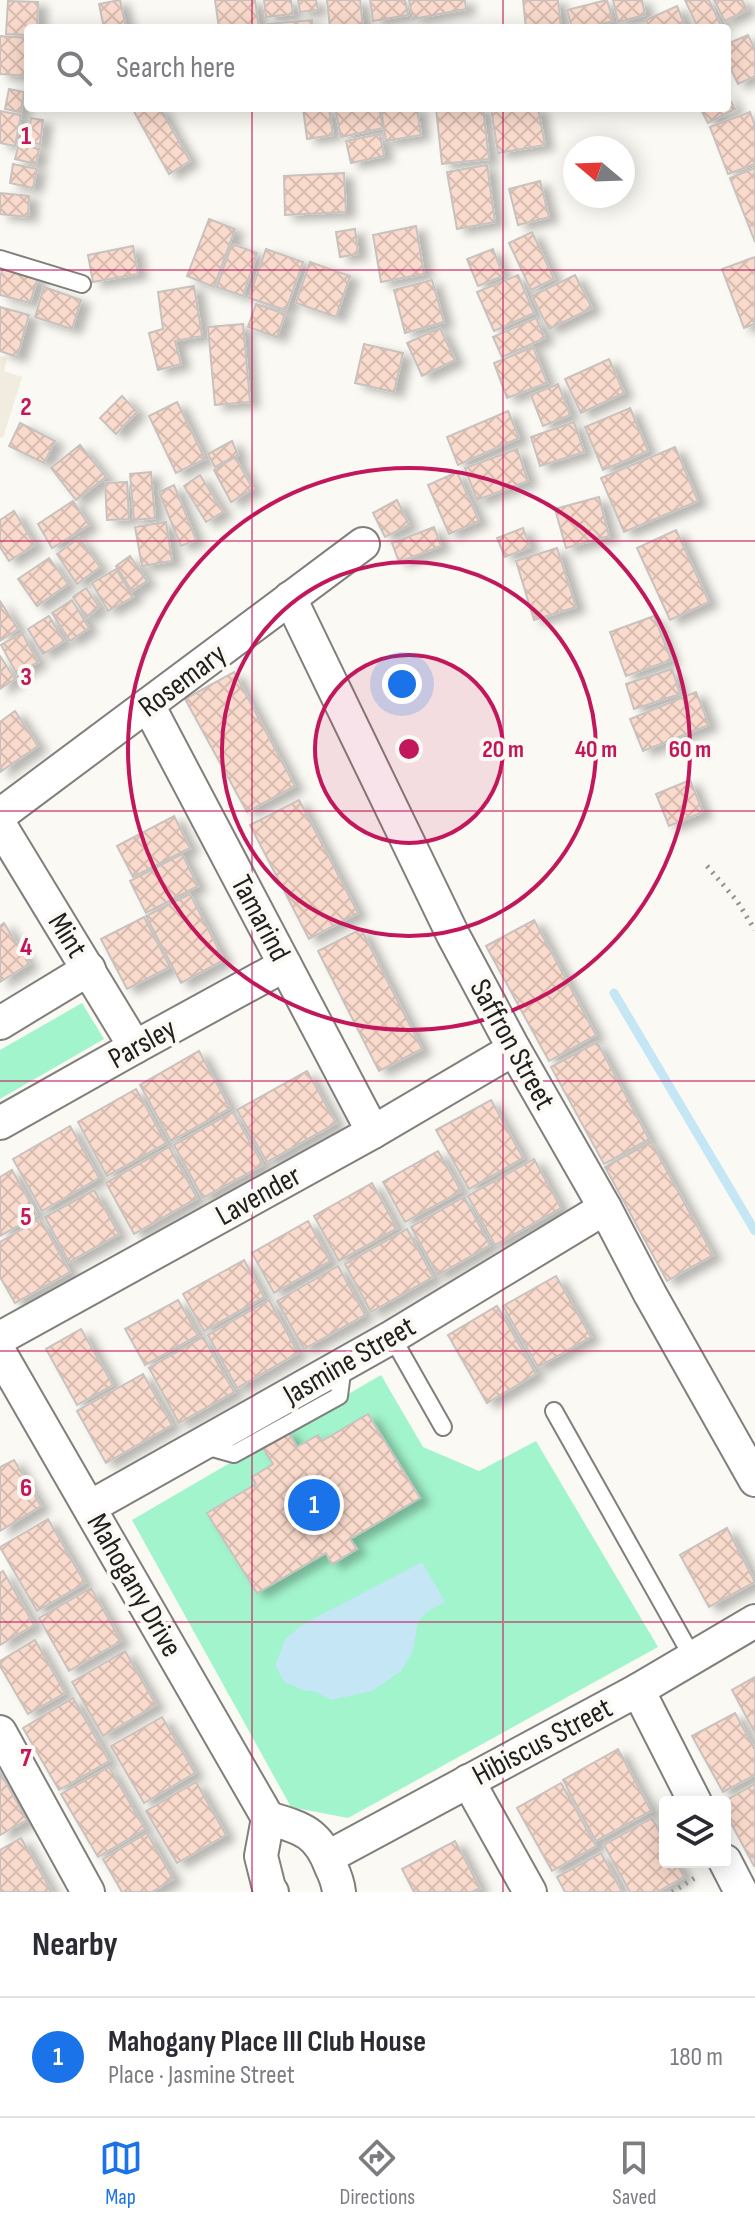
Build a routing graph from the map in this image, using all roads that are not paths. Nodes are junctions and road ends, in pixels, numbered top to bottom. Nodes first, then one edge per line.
1 (0, 259) edge
2 (82, 284) dead end
3 (363, 544) dead end
4 (290, 598) junction
5 (148, 705) junction
6 (0, 815) edge
7 (0, 825) edge
8 (285, 965) junction
9 (89, 969) junction
10 (0, 1023) edge
11 (135, 1047) junction
12 (514, 1049) junction
13 (0, 1123) edge
14 (373, 1132) junction
15 (605, 1208) junction
16 (392, 1337) junction
17 (0, 1338) edge
18 (0, 1353) edge
19 (554, 1411) dead end
20 (443, 1427) dead end
21 (755, 1480) edge
22 (90, 1507) junction
23 (755, 1621) edge
24 (693, 1658) junction
25 (638, 1690) junction
26 (0, 1732) edge
27 (468, 1781) junction
28 (692, 1796) edge
29 (268, 1818) junction
30 (328, 1857) junction
31 (729, 1868) edge
32 (268, 1891) edge
33 (88, 1892) edge
34 (339, 1892) edge
35 (530, 1892) edge
36 (741, 1892) edge

1 - 2 lane
3 - 4 street, Rosemary
4 - 5 street, Rosemary
4 - 12 street, Saffron Street
5 - 6 street, Rosemary
5 - 8 street, Tamarind
7 - 9 street, Mint
8 - 11 street, Parsley
8 - 14 street, Tamarind
9 - 10 street
9 - 11 street, Mint
11 - 13 street, Parsley
12 - 14 street, Lavender
12 - 15 street, Saffron Street
14 - 17 street, Lavender
15 - 16 street, Jasmine Street
15 - 21 street, Saffron Street
16 - 20 lane
16 - 22 street, Jasmine Street
18 - 22 street, Mahogany Drive
19 - 24 lane
22 - 29 street, Mahogany Drive
23 - 24 street, Hibiscus Street
24 - 25 street, Hibiscus Street
25 - 27 street, Hibiscus Street
25 - 28 street
26 - 33 street
27 - 30 street, Hibiscus Street
27 - 35 street
29 - 30 street
29 - 32 street
30 - 34 street
31 - 36 street

